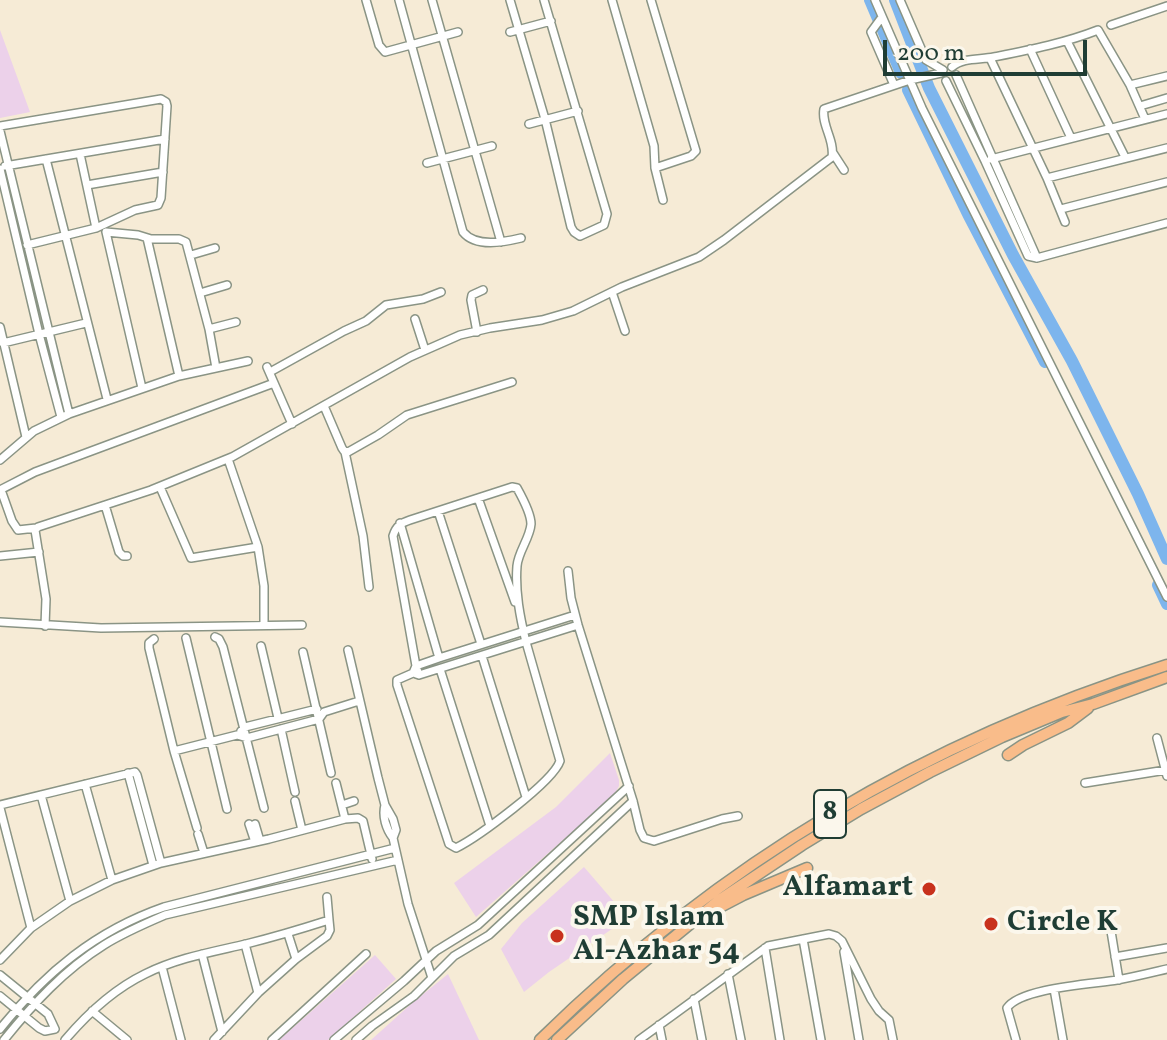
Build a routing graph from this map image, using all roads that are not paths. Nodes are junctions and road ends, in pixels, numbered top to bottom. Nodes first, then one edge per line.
1 (366, 0) edge
2 (399, 0) edge
3 (432, 0) edge
4 (510, 0) edge
5 (544, 0) edge
6 (612, 0) edge
7 (651, 0) edge
8 (900, 0) edge
9 (880, 1) edge
10 (1167, 6) edge
11 (879, 19) junction
12 (551, 21) junction
13 (1111, 25) dead end
14 (515, 31) junction
15 (458, 32) dead end
16 (443, 36) junction
17 (1067, 41) junction
18 (411, 45) junction
19 (1030, 49) junction
20 (990, 58) junction
21 (952, 67) junction
22 (942, 71) junction
23 (956, 75) junction
24 (1167, 76) edge
25 (913, 79) junction
26 (946, 81) junction
27 (894, 85) junction
28 (1130, 85) junction
29 (1167, 98) edge
30 (1140, 106) junction
31 (578, 111) junction
32 (1167, 114) edge
33 (545, 119) junction
34 (1145, 119) junction
35 (529, 124) dead end
36 (1110, 128) junction
37 (0, 129) edge
38 (1071, 138) junction
39 (165, 139) junction
40 (492, 146) dead end
41 (1167, 148) edge
42 (1034, 149) junction
43 (476, 150) junction
44 (833, 153) junction
45 (80, 154) junction
46 (1125, 157) junction
47 (46, 159) junction
48 (443, 159) junction
49 (989, 160) junction
50 (427, 163) dead end
51 (3, 167) edge
52 (655, 168) junction
53 (844, 170) dead end
54 (163, 172) junction
55 (1047, 178) junction
56 (1167, 182) edge
57 (87, 185) junction
58 (3, 199) edge
59 (663, 200) dead end
60 (1061, 209) junction
61 (1065, 222) dead end
62 (1167, 223) edge
63 (102, 228) junction
64 (65, 236) junction
65 (147, 238) junction
66 (521, 238) dead end
67 (501, 242) junction
68 (27, 245) junction
69 (215, 248) dead end
70 (191, 255) junction
71 (29, 270) junction
72 (227, 285) dead end
73 (483, 290) dead end
74 (441, 292) dead end
75 (612, 292) junction
76 (200, 293) junction
77 (415, 319) dead end
78 (236, 322) dead end
79 (86, 323) junction
80 (0, 327) edge
81 (209, 329) junction
82 (625, 331) dead end
83 (43, 332) junction
84 (477, 332) junction
85 (2, 344) edge
86 (425, 350) junction
87 (248, 361) dead end
88 (216, 368) junction
89 (179, 376) junction
90 (512, 382) dead end
91 (274, 383) junction
92 (142, 388) junction
93 (107, 399) junction
94 (324, 406) junction
95 (65, 416) junction
96 (292, 424) junction
97 (26, 437) junction
98 (345, 452) junction
99 (228, 459) junction
100 (0, 460) edge
101 (160, 487) junction
102 (0, 490) edge
103 (478, 498) junction
104 (105, 505) junction
105 (438, 511) junction
106 (400, 523) junction
107 (36, 528) junction
108 (258, 547) junction
109 (39, 552) junction
110 (0, 556) edge
111 (127, 556) dead end
112 (568, 571) dead end
113 (369, 587) dead end
114 (1167, 597) edge
115 (520, 615) junction
116 (575, 615) junction
117 (0, 622) edge
118 (264, 625) junction
119 (302, 625) dead end
120 (578, 625) junction
121 (45, 626) junction
122 (523, 631) junction
123 (215, 637) dead end
124 (186, 638) dead end
125 (154, 639) dead end
126 (526, 642) junction
127 (481, 644) junction
128 (261, 646) dead end
129 (348, 650) dead end
130 (303, 652) dead end
131 (457, 652) junction
132 (482, 656) junction
133 (439, 658) junction
134 (460, 663) junction
135 (1167, 665) edge
136 (440, 669) junction
137 (416, 671) junction
138 (1167, 677) edge
139 (359, 701) junction
140 (1093, 704) junction
141 (320, 713) junction
142 (278, 718) junction
143 (245, 727) junction
144 (281, 729) junction
145 (237, 735) junction
146 (247, 738) junction
147 (1157, 738) dead end
148 (211, 742) junction
149 (174, 751) junction
150 (1008, 755) dead end
151 (331, 773) dead end
152 (1166, 773) edge
153 (336, 783) dead end
154 (1085, 783) dead end
155 (85, 784) junction
156 (629, 786) junction
157 (41, 795) junction
158 (526, 797) junction
159 (354, 801) dead end
160 (633, 801) junction
161 (342, 805) junction
162 (0, 806) edge
163 (264, 808) dead end
164 (227, 809) dead end
165 (738, 816) dead end
166 (345, 819) junction
167 (252, 824) dead end
168 (490, 826) junction
169 (302, 830) junction
170 (258, 841) junction
171 (395, 848) junction
172 (204, 853) junction
173 (371, 854) junction
174 (398, 860) junction
175 (157, 864) junction
176 (374, 865) junction
177 (807, 868) dead end
178 (112, 880) junction
179 (327, 897) dead end
180 (70, 901) junction
181 (504, 902) junction
182 (709, 909) junction
183 (164, 911) junction
184 (514, 912) junction
185 (329, 920) junction
186 (1110, 925) dead end
187 (31, 928) junction
188 (288, 934) junction
189 (803, 939) junction
190 (842, 941) junction
191 (245, 944) junction
192 (765, 948) junction
193 (1167, 948) edge
194 (202, 954) junction
195 (366, 954) dead end
196 (1115, 957) junction
197 (296, 959) junction
198 (0, 960) edge
199 (425, 962) junction
200 (162, 967) junction
201 (1167, 969) edge
202 (728, 974) junction
203 (0, 975) edge
204 (432, 978) junction
205 (1119, 980) junction
206 (1054, 989) junction
207 (258, 993) junction
208 (0, 996) edge
209 (694, 999) junction
210 (32, 1000) junction
211 (16, 1009) junction
212 (92, 1011) junction
213 (24, 1016) junction
214 (659, 1025) junction
215 (0, 1029) edge
216 (55, 1029) junction
217 (222, 1032) junction
218 (4, 1040) edge
219 (65, 1040) edge
220 (127, 1040) edge
221 (181, 1040) edge
222 (214, 1040) edge
223 (272, 1040) edge
224 (334, 1040) edge
225 (356, 1040) edge
226 (540, 1040) edge
227 (557, 1040) edge
228 (639, 1040) edge
229 (662, 1040) edge
230 (702, 1040) edge
231 (741, 1040) edge
232 (780, 1040) edge
233 (821, 1040) edge
234 (859, 1040) edge
235 (893, 1040) edge
236 (1016, 1040) edge
237 (1063, 1040) edge

1 - 18 street
2 - 18 street
3 - 16 street
4 - 14 street
5 - 12 street
6 - 52 street
7 - 52 street
8 - 22 street
9 - 11 street
10 - 13 street
11 - 25 street
11 - 27 street
12 - 14 street
12 - 31 street
14 - 33 street
15 - 16 street
16 - 18 street
16 - 43 street
17 - 19 street
17 - 28 street
17 - 36 street
18 - 48 street
19 - 20 street
19 - 38 street
20 - 21 street
20 - 42 street
21 - 22 street
21 - 23 street
22 - 25 street
22 - 26 street
23 - 26 street
23 - 49 street
24 - 28 street
25 - 27 street
25 - 114 street
26 - 49 street
27 - 44 street
28 - 30 street
29 - 30 street
30 - 34 street
31 - 33 street
31 - 33 street
32 - 34 street
33 - 35 street
34 - 36 street
36 - 38 street
36 - 46 street
37 - 39 street
37 - 51 street
38 - 42 street
39 - 45 street
39 - 54 street
40 - 43 street
41 - 46 street
42 - 49 street
42 - 55 street
43 - 48 street
43 - 67 street
44 - 53 street
44 - 75 street
45 - 47 street
45 - 57 street
46 - 55 street
47 - 51 street
47 - 64 street
48 - 50 street
48 - 67 street
49 - 62 street
51 - 58 street
51 - 68 street
52 - 59 street
54 - 57 street
54 - 63 street
55 - 60 street
56 - 60 street
57 - 63 street
58 - 71 street
60 - 61 street
63 - 64 street
63 - 65 street
63 - 92 street
64 - 68 street
64 - 79 street
65 - 70 street
65 - 89 street
66 - 67 street
68 - 71 street
69 - 70 street
70 - 76 street
71 - 83 street
72 - 76 street
73 - 84 street
74 - 91 street
75 - 82 street
75 - 84 street
76 - 81 street
77 - 86 street
78 - 81 street
79 - 83 street
79 - 93 street
80 - 85 street
81 - 88 street
83 - 85 street
83 - 95 street
84 - 86 street
85 - 97 street
86 - 94 street
87 - 88 street
88 - 89 street
89 - 92 street
90 - 98 street
91 - 96 street
91 - 102 street
92 - 93 street
93 - 95 street
94 - 96 street
94 - 98 street
95 - 97 street
96 - 99 street
97 - 100 street
98 - 113 street
99 - 101 street
99 - 108 street
101 - 104 street
101 - 108 street
102 - 107 street
103 - 105 street
103 - 115 street
103 - 115 street
104 - 107 street
104 - 111 street
105 - 106 street
105 - 127 street
106 - 133 street
106 - 137 street
107 - 109 street
108 - 118 street
109 - 110 street
109 - 121 street
112 - 116 street
115 - 122 street
116 - 120 street
116 - 122 street
117 - 121 street
118 - 119 street
118 - 121 street
120 - 126 street
120 - 156 street
122 - 126 street
122 - 127 street
123 - 143 street
124 - 148 street
125 - 149 street
126 - 132 street
126 - 158 street
127 - 131 street
128 - 142 street
129 - 139 street
130 - 141 street
131 - 133 street
131 - 134 street
132 - 134 street
132 - 158 street
133 - 137 street
134 - 136 street
135 - 226 highway, 8
136 - 137 street
136 - 168 street
137 - 168 street
138 - 140 highway, 8
139 - 141 street
139 - 171 street
140 - 150 highway
140 - 182 highway, 8
141 - 142 street
141 - 144 street
141 - 151 street
142 - 143 street
143 - 145 street
143 - 146 street
144 - 146 street
144 - 169 street
145 - 146 street
145 - 148 street
146 - 163 street
147 - 152 street
148 - 149 street
148 - 164 street
149 - 172 street
152 - 154 street
153 - 161 street
155 - 157 street
155 - 175 street
155 - 178 street
156 - 160 street
156 - 181 street
157 - 162 street
157 - 180 street
158 - 168 street
159 - 161 street
160 - 165 street
160 - 184 street
161 - 166 street
162 - 187 street
166 - 169 street
166 - 173 street
167 - 170 street
169 - 170 street
170 - 172 street
171 - 173 street
171 - 174 street
172 - 175 street
173 - 176 street
173 - 183 street
174 - 176 street
174 - 199 street
175 - 178 street
176 - 183 street
177 - 182 highway
178 - 180 street
179 - 185 street
180 - 187 street
181 - 184 street
181 - 199 street
182 - 227 highway, 8
183 - 210 street
184 - 204 street
185 - 188 street
185 - 197 street
186 - 196 street
187 - 198 street
188 - 191 street
188 - 197 street
189 - 190 street
189 - 192 street
189 - 233 street
190 - 234 street
190 - 235 street
191 - 194 street
191 - 207 street
192 - 202 street
192 - 232 street
193 - 196 street
194 - 200 street
194 - 217 street
195 - 223 street
196 - 205 street
197 - 207 street
199 - 204 street
199 - 224 street
200 - 212 street
200 - 221 street
201 - 205 street
202 - 209 street
202 - 231 street
203 - 210 street
204 - 225 street
205 - 206 street
206 - 236 street
206 - 237 street
207 - 217 street
208 - 211 street
209 - 214 street
209 - 230 street
210 - 211 street
210 - 213 street
210 - 216 street
211 - 213 street
211 - 215 street
212 - 219 street
212 - 220 street
213 - 216 street
213 - 218 street
214 - 228 street
214 - 229 street
216 - 219 street
217 - 222 street

